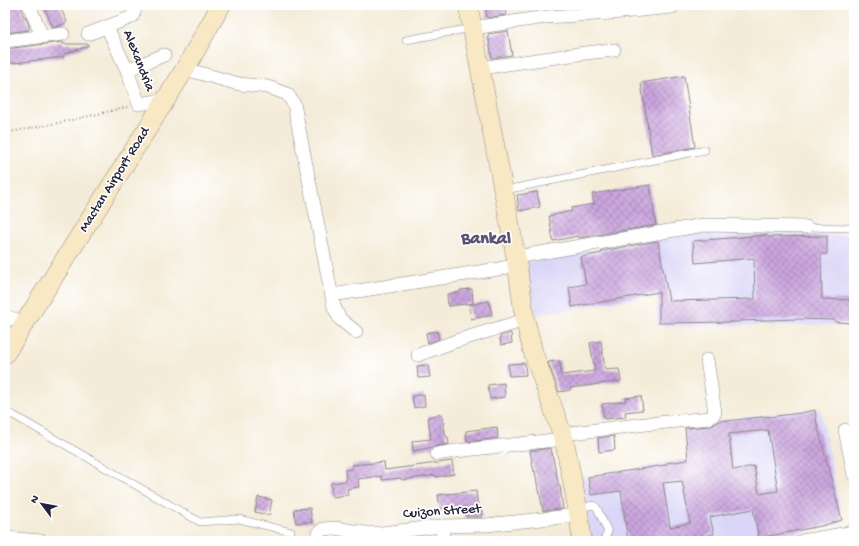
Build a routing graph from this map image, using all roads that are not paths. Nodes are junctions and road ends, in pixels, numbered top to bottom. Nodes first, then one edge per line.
1 (29, 5) edge
2 (222, 5) edge
3 (468, 5) edge
4 (649, 7) edge
5 (672, 7) dead end
6 (134, 8) edge
7 (107, 27) junction
8 (472, 28) junction
9 (62, 34) dead end
10 (88, 34) dead end
11 (42, 36) junction
12 (406, 40) dead end
13 (5, 41) edge
14 (614, 50) dead end
15 (164, 56) dead end
16 (480, 68) junction
17 (185, 69) junction
18 (127, 70) junction
19 (165, 100) junction
20 (705, 150) dead end
21 (502, 190) junction
22 (806, 227) joint
23 (854, 228) edge
24 (516, 261) junction
25 (332, 295) junction
26 (5, 316) edge
27 (526, 320) junction
28 (25, 323) junction
29 (356, 332) dead end
30 (5, 354) edge
31 (418, 356) dead end
32 (707, 360) dead end
33 (5, 411) edge
34 (845, 430) dead end
35 (564, 437) junction
36 (438, 454) dead end
37 (854, 475) edge
38 (578, 512) junction
39 (442, 526) junction
40 (291, 532) dead end
41 (854, 532) edge
42 (5, 538) edge
43 (41, 541) edge
44 (316, 541) edge
45 (443, 541) edge
46 (582, 541) edge
47 (603, 541) edge
48 (802, 541) edge

1 - 11 street
2 - 17 street, Mactan Airport Road
3 - 8 street
4 - 5 street
4 - 8 street
6 - 7 street
7 - 10 street
7 - 18 street, Alexandria
8 - 12 lane
8 - 16 street
9 - 11 street
11 - 13 street
14 - 16 street
15 - 18 street
16 - 21 street
17 - 19 street, Mactan Airport Road
17 - 25 street
18 - 19 street, Alexandria
19 - 28 street, Mactan Airport Road
20 - 21 lane
21 - 24 street
22 - 23 lane
22 - 24 street
24 - 25 street
24 - 27 street
25 - 29 street
26 - 28 street
27 - 31 street
27 - 35 street
28 - 30 street, Mactan Airport Road
32 - 35 street
33 - 40 lane
34 - 37 street
35 - 36 street
35 - 38 street
38 - 39 street, Cuizon Street
38 - 46 street
38 - 47 lane
39 - 44 street, Cuizon Street
39 - 45 street
41 - 48 street
42 - 43 street

